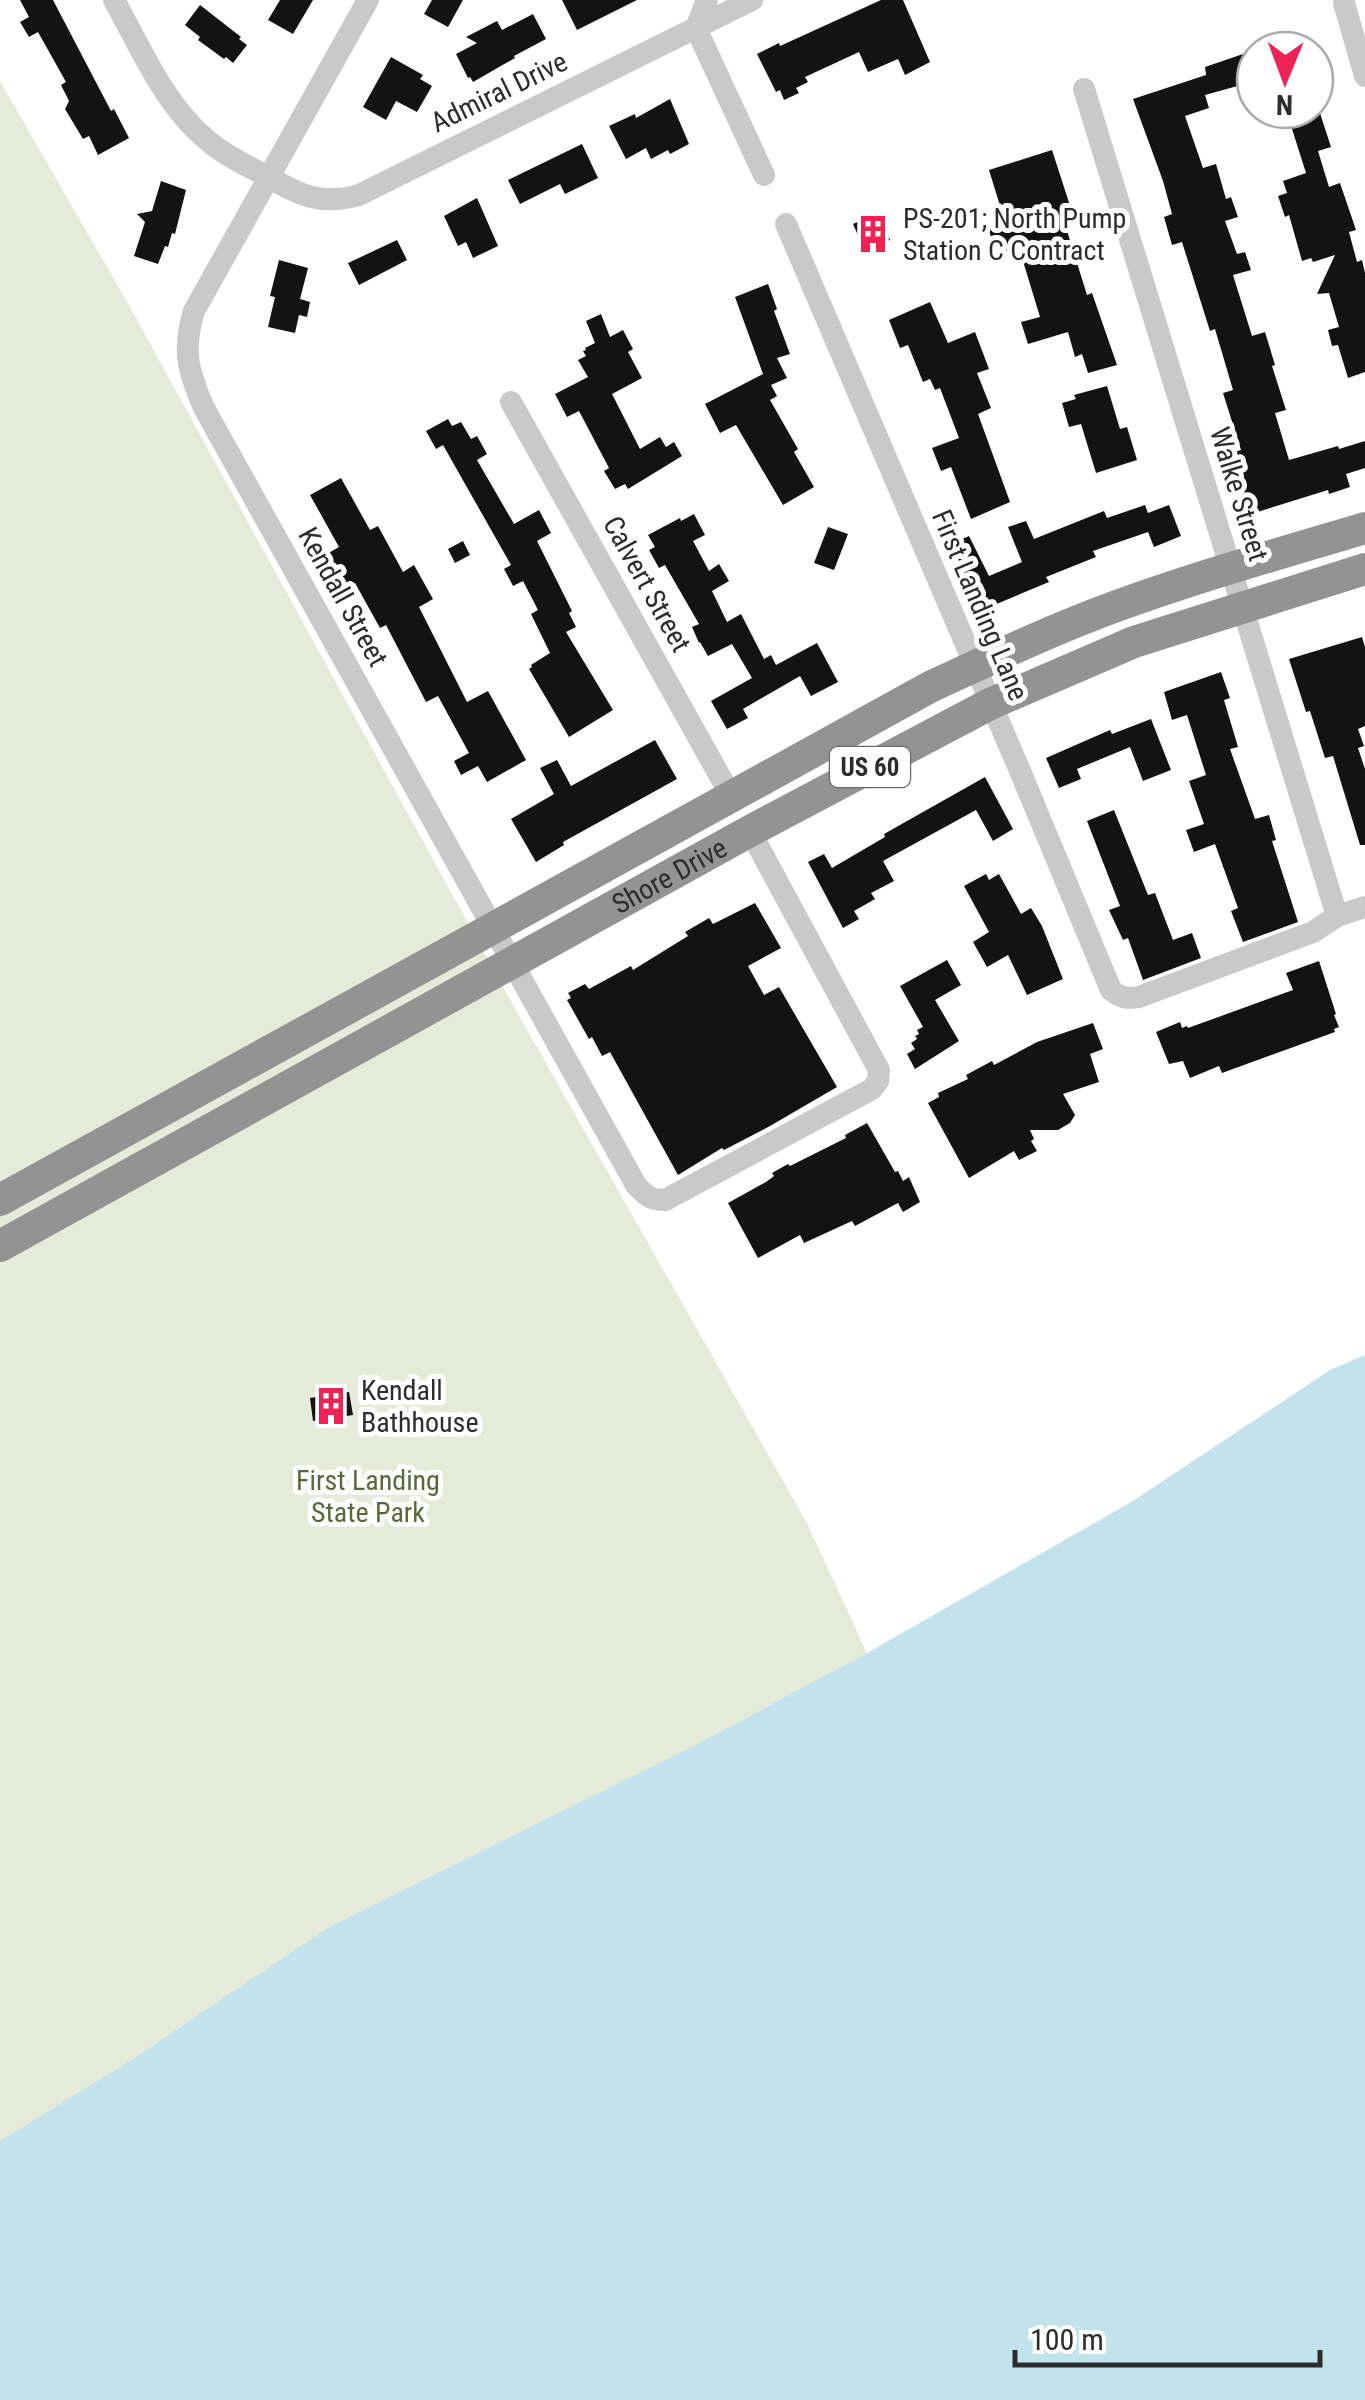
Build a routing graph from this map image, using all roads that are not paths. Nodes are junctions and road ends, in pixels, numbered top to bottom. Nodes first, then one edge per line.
1 (114, 0) edge
2 (368, 0) edge
3 (707, 0) edge
4 (752, 0) edge
5 (1344, 3) dead end
6 (696, 28) junction
7 (1365, 76) edge
8 (1084, 89) dead end
9 (764, 175) dead end
10 (269, 178) junction
11 (786, 224) dead end
12 (511, 402) dead end
13 (1365, 528) edge
14 (1230, 568) junction
15 (1365, 568) edge
16 (1242, 606) junction
17 (974, 666) junction
18 (990, 704) junction
19 (731, 796) junction
20 (750, 830) junction
21 (1365, 908) edge
22 (1338, 916) junction
23 (492, 928) junction
24 (513, 962) junction
25 (0, 1200) edge
26 (0, 1246) edge

1 - 10 street, Admiral Drive
2 - 10 street, Kendall Street
3 - 6 street
4 - 6 street, Admiral Drive
5 - 7 street
6 - 9 street
6 - 10 street, Admiral Drive
8 - 14 street, Walke Street
10 - 23 street, Kendall Street
11 - 17 street, First Landing Lane
12 - 19 street, Calvert Street
13 - 14 highway, Shore Drive / US 60
14 - 16 street, Walke Street
14 - 17 highway, Shore Drive / US 60
15 - 16 highway, Shore Drive / US 60
16 - 18 highway, Shore Drive / US 60
16 - 22 street, Walke Street
17 - 18 street, First Landing Lane
17 - 19 highway, Shore Drive / US 60
18 - 20 highway, Shore Drive / US 60
18 - 22 street, First Landing Lane
19 - 23 highway, Shore Drive / US 60
20 - 24 highway, Shore Drive / US 60
20 - 24 street, Kendall Street
21 - 22 street
23 - 24 street, Kendall Street
23 - 25 highway, Shore Drive / US 60
24 - 26 highway, Shore Drive / US 60

